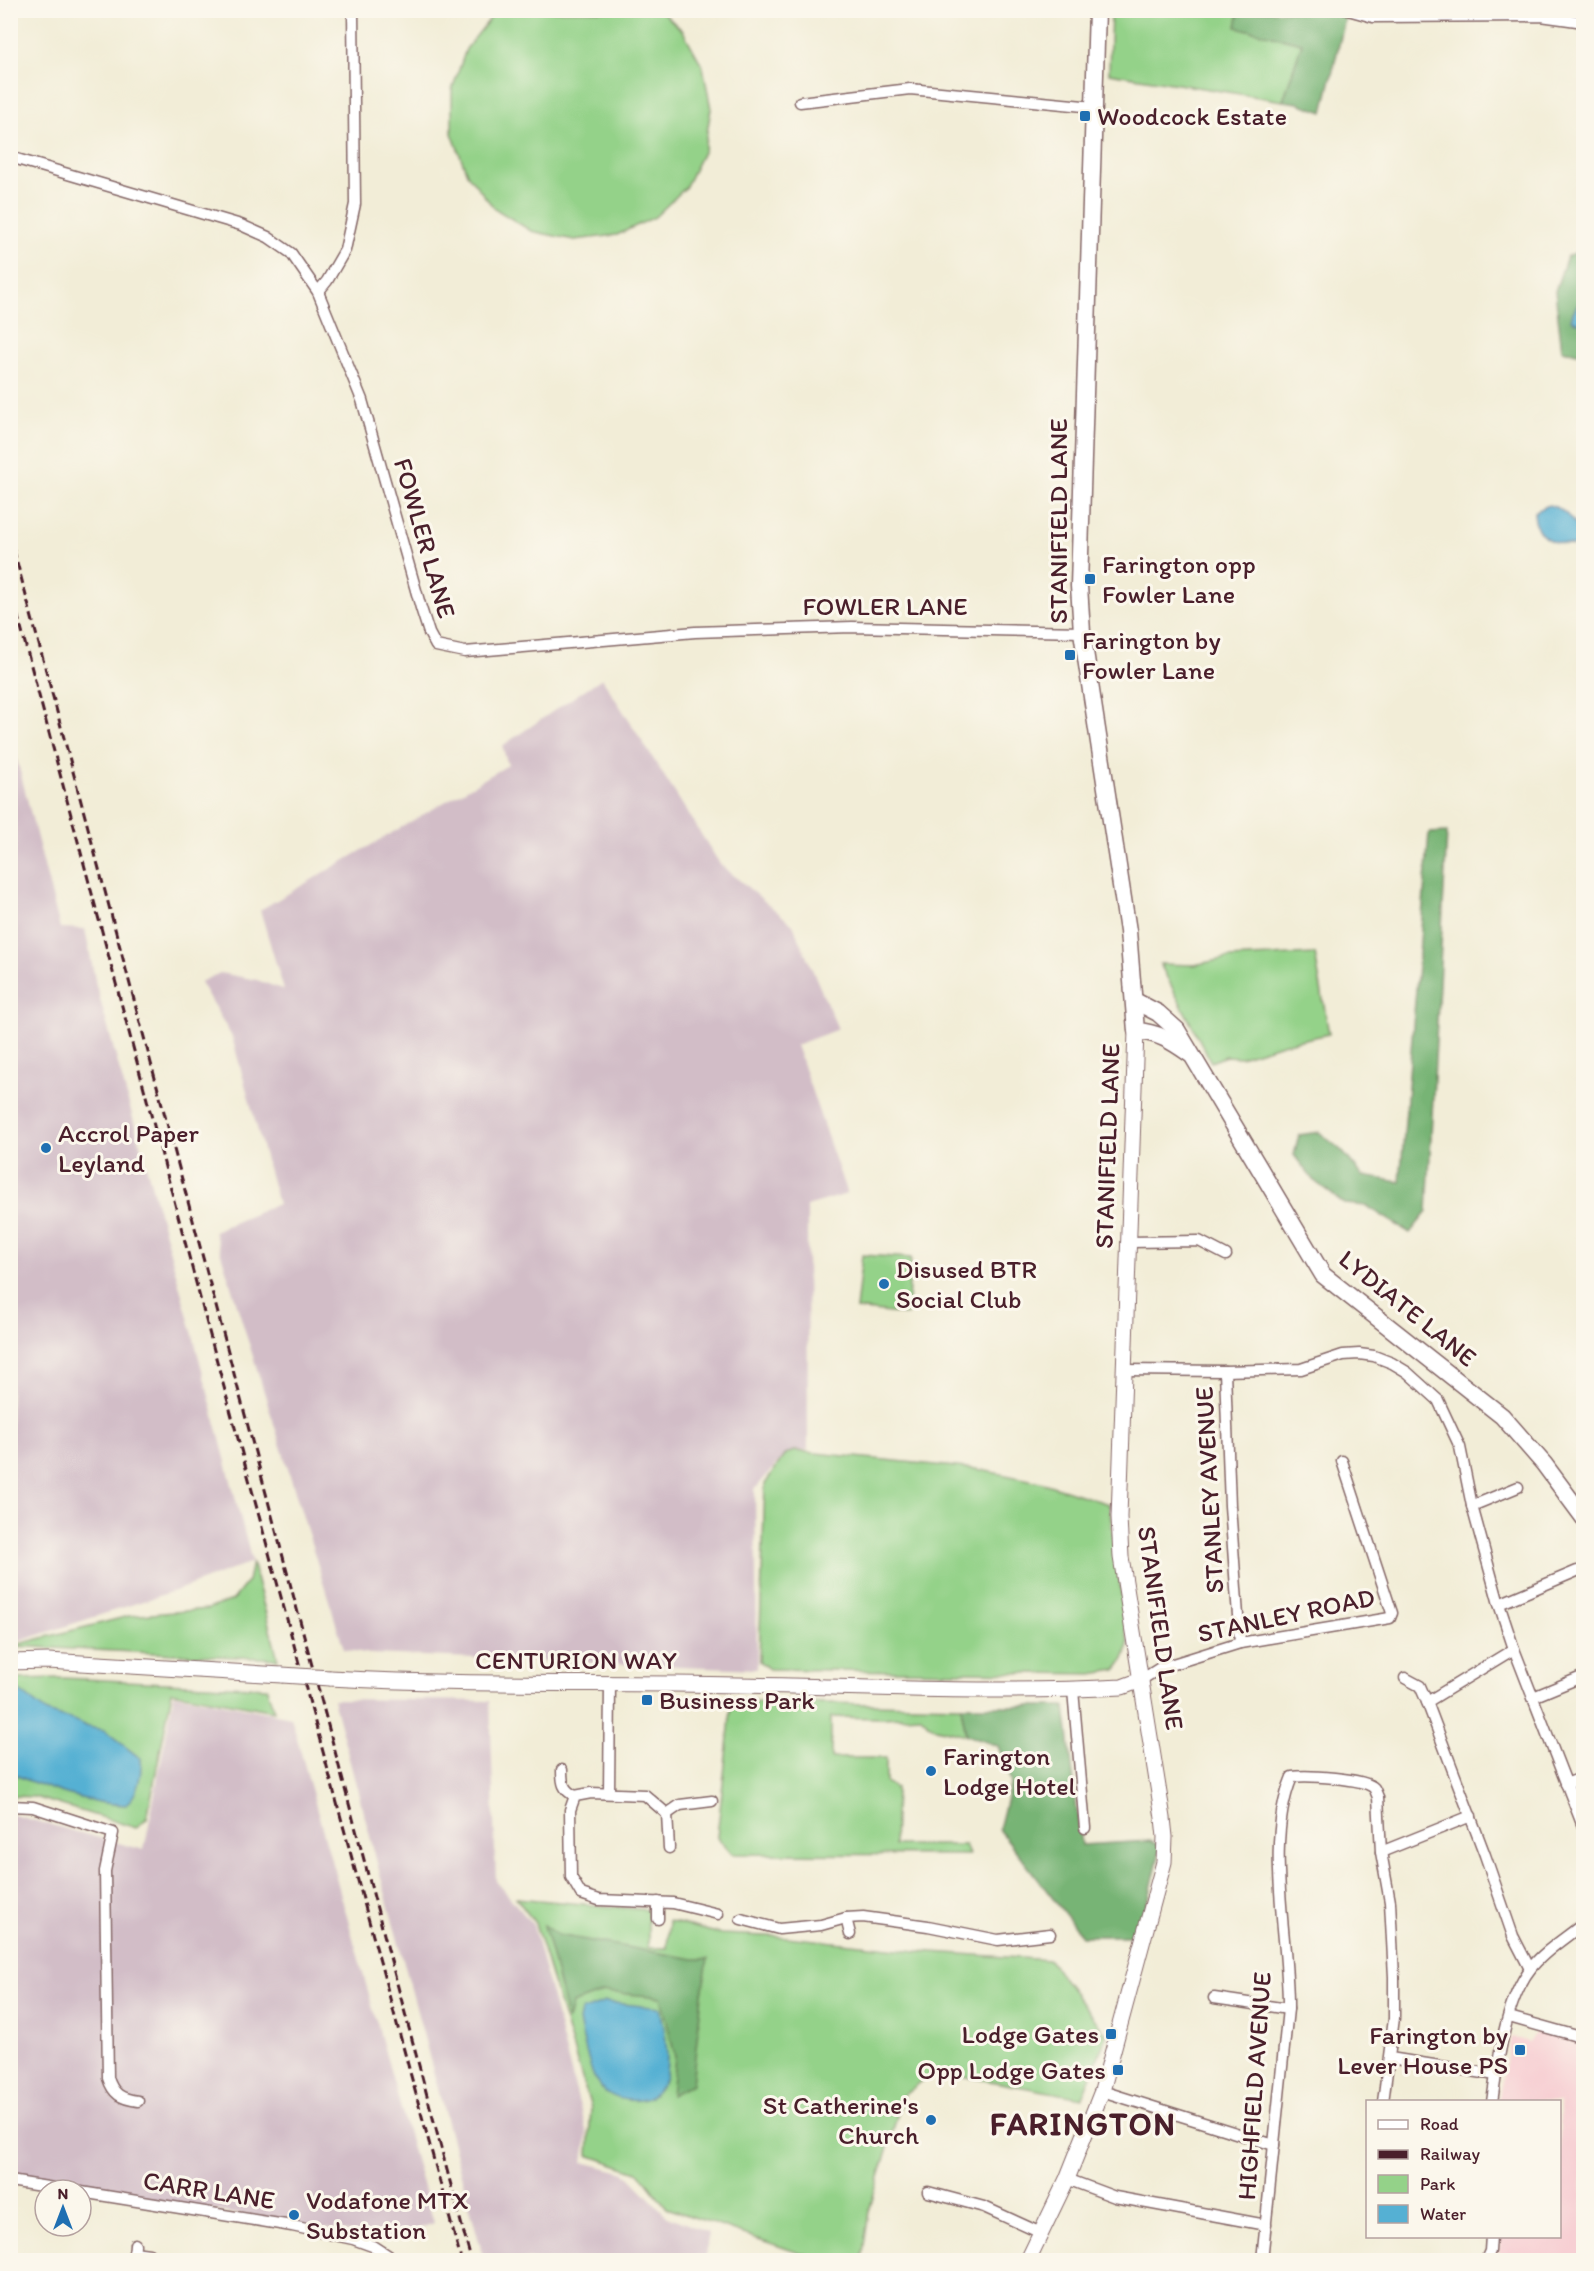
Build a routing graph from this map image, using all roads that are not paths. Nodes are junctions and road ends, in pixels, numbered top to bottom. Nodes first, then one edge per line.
1 (353, 10) edge
2 (1097, 10) edge
3 (1348, 10) edge
4 (1584, 22) edge
5 (800, 102) dead end
6 (1094, 107) junction
7 (10, 157) edge
8 (318, 292) junction
9 (1082, 632) junction
10 (1135, 1001) junction
11 (1136, 1031) junction
12 (1190, 1054) junction
13 (1130, 1242) junction
14 (1226, 1255) dead end
15 (1124, 1370) junction
16 (1225, 1371) junction
17 (1342, 1461) dead end
18 (1518, 1486) dead end
19 (1472, 1506) junction
20 (1584, 1518) edge
21 (1577, 1571) dead end
22 (1499, 1604) junction
23 (1240, 1643) junction
24 (1514, 1648) junction
25 (10, 1662) edge
26 (1584, 1676) edge
27 (1405, 1678) dead end
28 (1141, 1680) junction
29 (610, 1684) junction
30 (1073, 1690) junction
31 (1533, 1697) junction
32 (1427, 1702) junction
33 (562, 1770) dead end
34 (1584, 1777) edge
35 (1566, 1784) junction
36 (609, 1792) junction
37 (575, 1796) junction
38 (712, 1801) dead end
39 (10, 1806) edge
40 (667, 1814) junction
41 (1471, 1816) junction
42 (1085, 1828) dead end
43 (1584, 1829) edge
44 (669, 1848) dead end
45 (1381, 1851) junction
46 (658, 1902) junction
47 (718, 1914) dead end
48 (846, 1918) junction
49 (658, 1919) dead end
50 (741, 1919) dead end
51 (1584, 1923) edge
52 (850, 1934) dead end
53 (1050, 1934) dead end
54 (1530, 1969) junction
55 (1214, 1998) dead end
56 (1288, 2009) junction
57 (1509, 2017) junction
58 (1584, 2038) edge
59 (1390, 2058) junction
60 (1496, 2075) junction
61 (1102, 2091) junction
62 (1383, 2100) edge
63 (1492, 2100) edge
64 (138, 2101) dead end
65 (1274, 2145) junction
66 (1067, 2179) junction
67 (10, 2181) edge
68 (33, 2185) edge
69 (928, 2192) dead end
70 (93, 2194) edge
71 (1266, 2225) junction
72 (1041, 2234) junction
73 (1491, 2238) edge
74 (134, 2252) edge
75 (149, 2254) dead end
76 (395, 2260) edge
77 (1028, 2260) edge
78 (1262, 2260) edge
79 (1486, 2260) edge

1 - 8 street
2 - 6 main road, STANIFIELD LANE
3 - 4 street
5 - 6 street
6 - 9 main road, STANIFIELD LANE
7 - 8 street, FOWLER LANE
8 - 9 street, FOWLER LANE
9 - 10 main road, STANIFIELD LANE
10 - 11 main road, STANIFIELD LANE
10 - 12 main road, LYDIATE LANE
11 - 12 main road, LYDIATE LANE
11 - 13 main road, STANIFIELD LANE
12 - 20 main road, LYDIATE LANE
13 - 14 street
13 - 15 main road, STANIFIELD LANE
15 - 16 street
15 - 28 main road, STANIFIELD LANE
16 - 19 street
16 - 23 street, STANLEY AVENUE
17 - 23 street, STANLEY ROAD
18 - 19 street
19 - 22 street
21 - 22 street
22 - 24 street
23 - 28 street, STANLEY ROAD
24 - 31 street
24 - 32 street
25 - 29 main road, CENTURION WAY, bridge
26 - 31 street
27 - 32 street
28 - 30 main road, CENTURION WAY
28 - 61 main road, STANIFIELD LANE
29 - 30 main road, CENTURION WAY
29 - 36 street
30 - 42 street
31 - 35 street
32 - 41 street
33 - 37 street
34 - 35 street
35 - 43 street
36 - 37 street
36 - 40 street
37 - 46 street
38 - 40 street
39 - 64 street
40 - 44 street
41 - 45 street
41 - 54 street
45 - 56 street, HIGHFIELD AVENUE
45 - 59 street
46 - 47 street
46 - 49 street
48 - 50 street
48 - 52 street
48 - 53 street
51 - 54 street
54 - 57 street
55 - 56 street
56 - 65 street, HIGHFIELD AVENUE
57 - 58 street
57 - 60 street
59 - 60 street
59 - 62 street
60 - 63 street
61 - 65 street
61 - 66 main road, STANIFIELD LANE
65 - 71 street, HIGHFIELD AVENUE
66 - 71 street
66 - 72 main road, STANIFIELD LANE
67 - 68 street
69 - 72 street
70 - 76 street, CARR LANE
71 - 78 street, HIGHFIELD AVENUE
72 - 77 main road, STANIFIELD LANE
73 - 79 street
74 - 75 street

